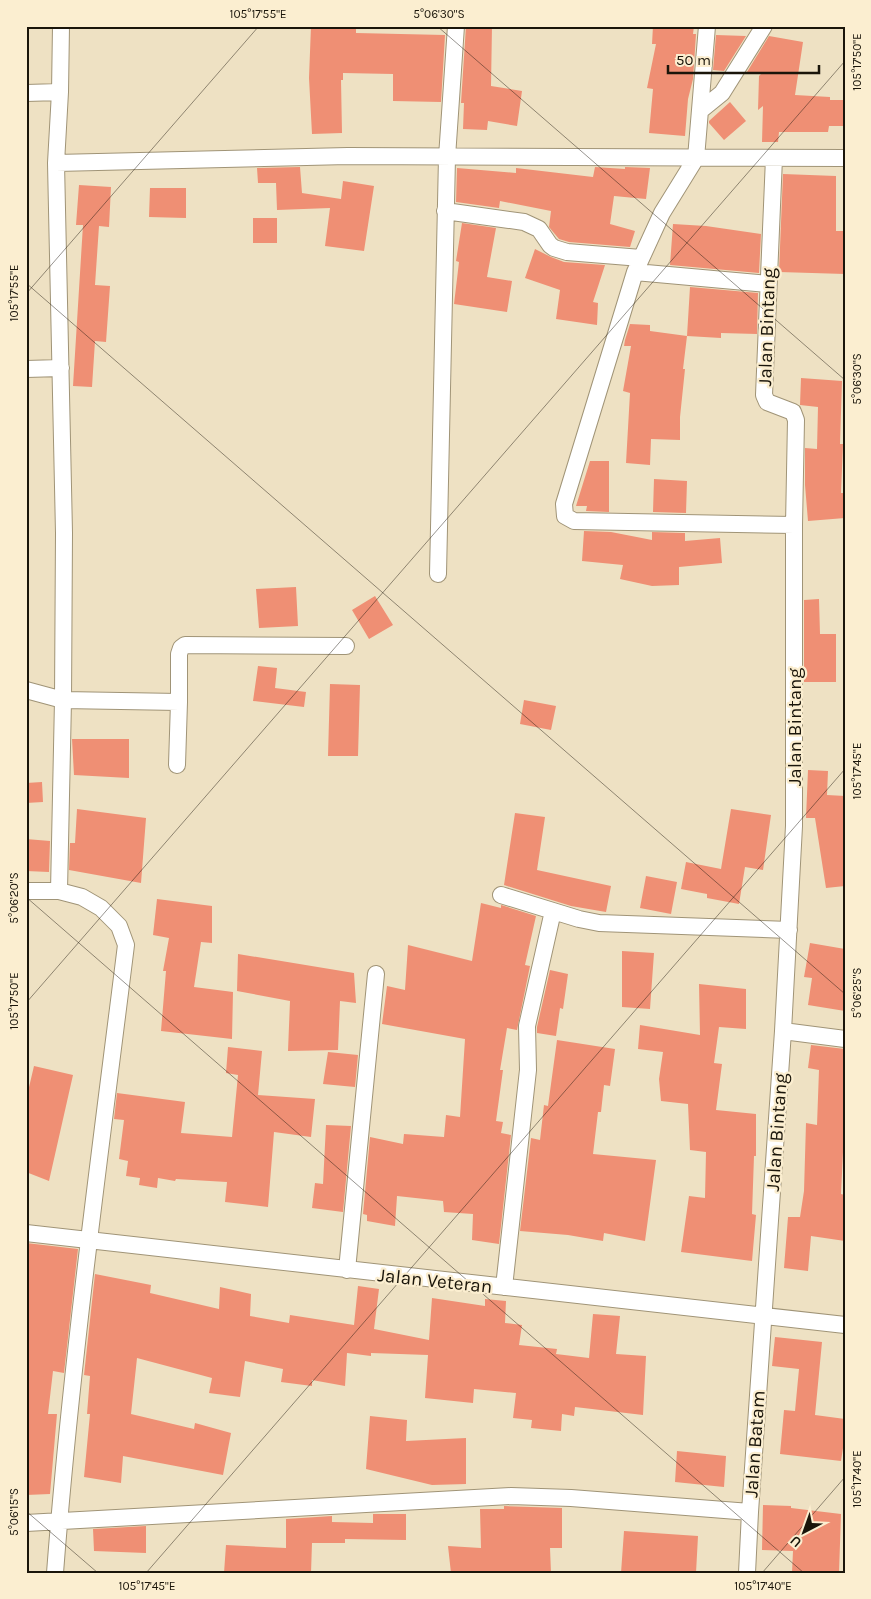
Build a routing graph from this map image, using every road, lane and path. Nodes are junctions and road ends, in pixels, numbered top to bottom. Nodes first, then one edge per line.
1 (61, 26) edge
2 (456, 26) edge
3 (707, 26) edge
4 (764, 26) edge
5 (60, 92) junction
6 (26, 93) edge
7 (701, 110) junction
8 (447, 156) junction
9 (696, 158) junction
10 (774, 158) junction
11 (845, 158) edge
12 (56, 163) junction
13 (445, 211) junction
14 (638, 265) junction
15 (768, 284) junction
16 (61, 368) junction
17 (26, 369) edge
18 (794, 525) junction
19 (438, 574) dead end
20 (346, 646) dead end
21 (26, 690) edge
22 (63, 700) junction
23 (179, 702) junction
24 (178, 764) dead end
25 (59, 890) junction
26 (26, 891) edge
27 (501, 895) dead end
28 (553, 911) junction
29 (789, 930) junction
30 (376, 974) dead end
31 (783, 1032) junction
32 (845, 1039) edge
33 (26, 1233) edge
34 (89, 1240) junction
35 (347, 1270) junction
36 (504, 1287) junction
37 (764, 1315) junction
38 (845, 1325) edge
39 (750, 1512) junction
40 (59, 1521) junction
41 (26, 1523) edge
42 (55, 1573) edge
43 (747, 1573) edge

1 - 5 street
2 - 8 street
3 - 7 street
4 - 7 street
5 - 6 street
5 - 12 street
7 - 9 street
8 - 9 street
8 - 12 street
8 - 13 street
9 - 10 street
9 - 14 street
10 - 11 street
10 - 15 street, Jalan Bintang
12 - 16 street
13 - 14 street
13 - 19 street
14 - 15 street
14 - 18 street
15 - 18 street, Jalan Bintang
16 - 17 street
16 - 22 street
18 - 29 street, Jalan Bintang
20 - 23 street
21 - 22 street
22 - 23 street
22 - 25 street
23 - 24 street
25 - 26 street
25 - 34 street
27 - 28 street
28 - 29 street
28 - 36 street
29 - 31 street, Jalan Bintang
30 - 35 street
31 - 32 street
31 - 37 street, Jalan Bintang
33 - 34 street, Jalan Veteran
34 - 35 street, Jalan Veteran
34 - 40 street
35 - 36 street, Jalan Veteran
36 - 37 street, Jalan Veteran
37 - 38 street, Jalan Veteran
37 - 39 street, Jalan Batam
39 - 40 street
39 - 43 street, Jalan Batam
40 - 41 street
40 - 42 street

